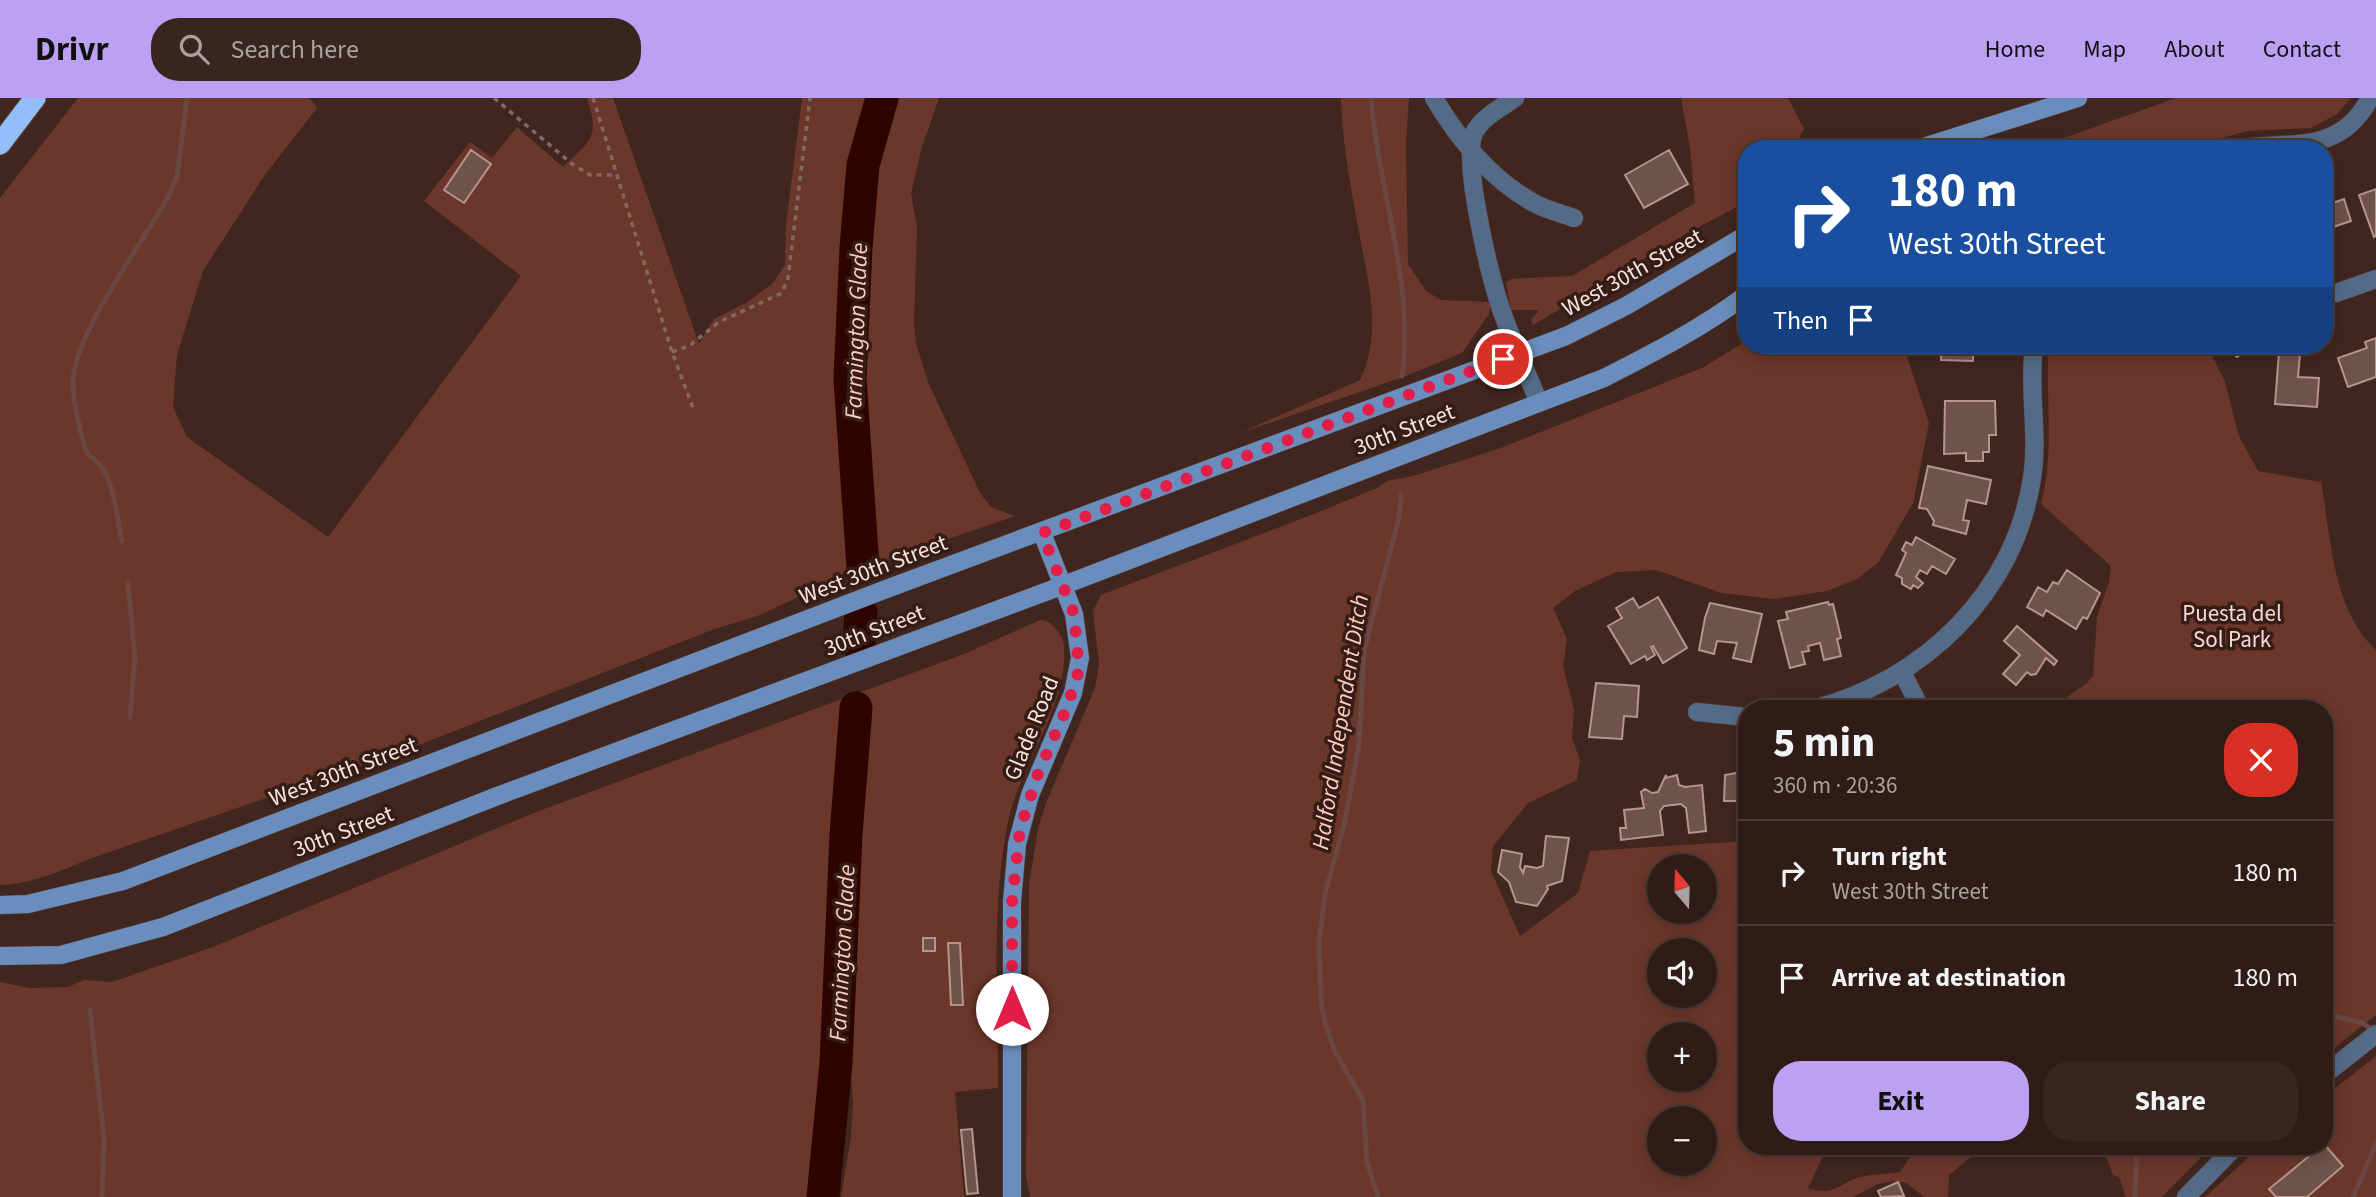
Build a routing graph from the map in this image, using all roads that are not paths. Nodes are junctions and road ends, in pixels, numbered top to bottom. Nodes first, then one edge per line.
1 (35, 98) edge
2 (1434, 98) edge
3 (1514, 98) edge
4 (2078, 98) edge
5 (2370, 98) edge
6 (2023, 117) junction
7 (1941, 140) edge
8 (1970, 140) edge
9 (2322, 140) edge
10 (0, 144) edge
11 (1472, 149) junction
12 (1574, 218) dead end
13 (1738, 239) edge
14 (2376, 279) edge
15 (2336, 293) dead end
16 (1738, 301) edge
17 (1520, 353) junction
18 (2033, 354) edge
19 (1539, 403) junction
20 (1042, 533) junction
21 (1064, 585) junction
22 (1902, 672) junction
23 (1841, 700) edge
24 (1916, 700) edge
25 (1697, 712) dead end
26 (1738, 716) edge
27 (0, 905) edge
28 (0, 956) edge
29 (2376, 1034) edge
30 (2333, 1068) edge
31 (2227, 1155) edge
32 (1012, 1197) edge
33 (2186, 1197) edge

1 - 10 highway
2 - 11 street
3 - 11 street
4 - 6 main road
5 - 9 street
6 - 7 main road
6 - 8 main road
11 - 12 street
11 - 17 street
13 - 17 main road, West 30th Street
14 - 15 street
16 - 19 main road, 30th Street
17 - 19 street
17 - 20 main road, West 30th Street
18 - 22 street
19 - 21 main road, 30th Street
20 - 21 main road, Glade Road
20 - 27 main road, West 30th Street
21 - 28 main road, 30th Street
21 - 32 main road, Glade Road
22 - 23 street
22 - 24 street
25 - 26 street
29 - 30 street
31 - 33 street

